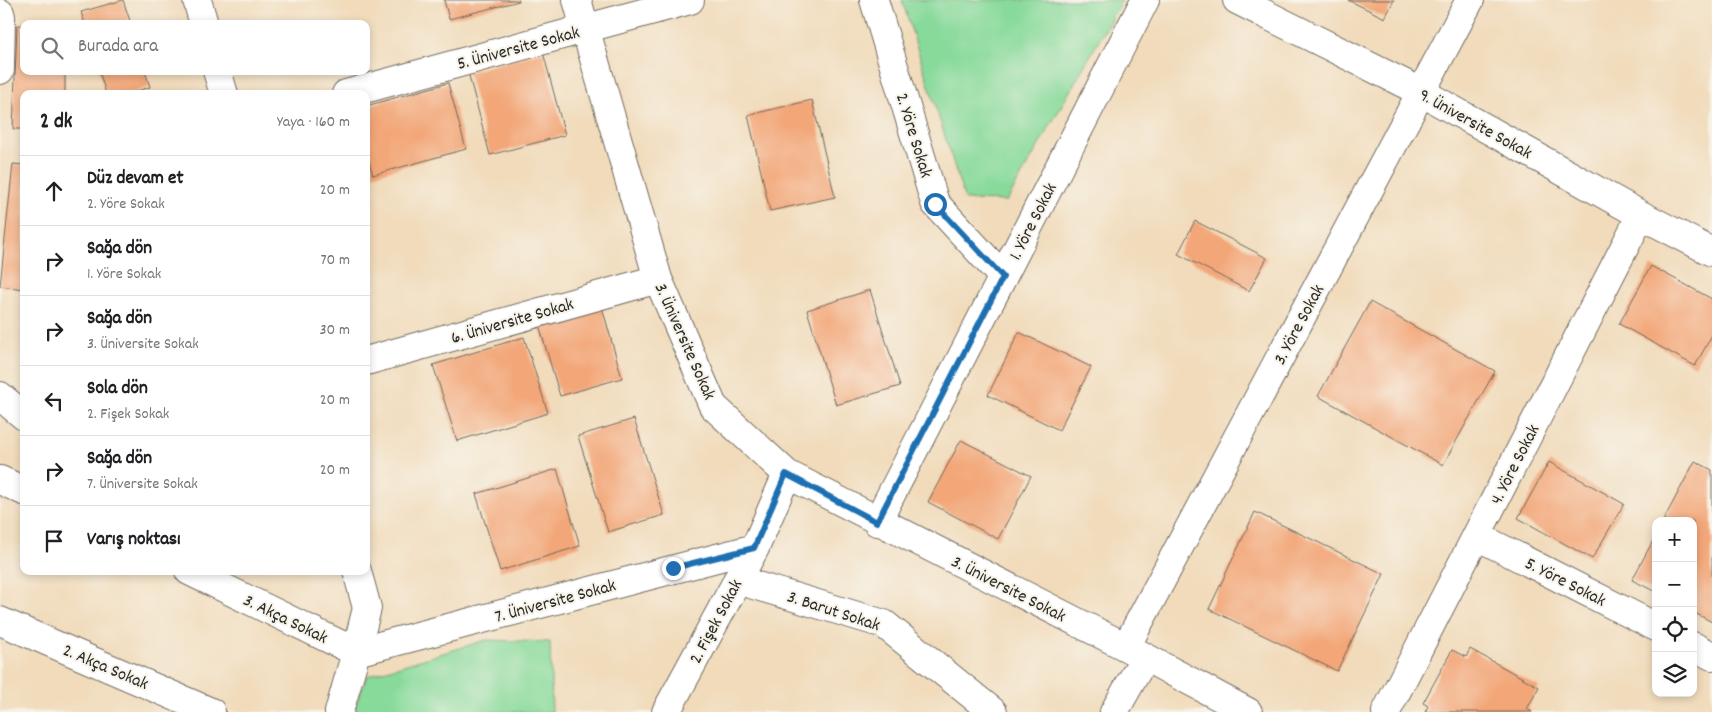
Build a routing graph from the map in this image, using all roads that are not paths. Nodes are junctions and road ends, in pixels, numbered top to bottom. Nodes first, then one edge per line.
1 (197, 0) edge
2 (578, 0) edge
3 (690, 0) edge
4 (874, 0) edge
5 (1145, 0) edge
6 (1237, 0) edge
7 (1470, 0) edge
8 (0, 13) edge
9 (203, 20) edge
10 (585, 29) junction
11 (0, 70) edge
12 (219, 75) edge
13 (223, 90) edge
14 (361, 90) edge
15 (1421, 92) junction
16 (1641, 215) junction
17 (1712, 252) edge
18 (1003, 277) junction
19 (658, 279) junction
20 (370, 360) edge
21 (0, 396) edge
22 (20, 413) edge
23 (786, 474) junction
24 (0, 480) edge
25 (20, 489) edge
26 (877, 522) junction
27 (1477, 536) junction
28 (754, 548) junction
29 (197, 575) edge
30 (358, 575) edge
31 (737, 580) junction
32 (1652, 625) edge
33 (2, 628) edge
34 (1697, 648) edge
35 (356, 652) junction
36 (1136, 652) junction
37 (1712, 656) edge
38 (211, 712) edge
39 (339, 712) edge
40 (666, 712) edge
41 (993, 712) edge
42 (1114, 712) edge
43 (1248, 712) edge
44 (1386, 712) edge

1 - 9 street
2 - 10 street, 3. Üniversite Sokak
3 - 10 street, 5. Üniversite Sokak
4 - 18 street, 2. Yöre Sokak
5 - 18 street, 1. Yöre Sokak
6 - 15 street, 9. Üniversite Sokak
7 - 15 street, 3. Yöre Sokak
8 - 11 street
10 - 14 street, 5. Üniversite Sokak
10 - 19 street, 3. Üniversite Sokak
12 - 13 street
15 - 16 street, 9. Üniversite Sokak
15 - 36 street, 3. Yöre Sokak
16 - 17 street, 9. Üniversite Sokak
16 - 27 street, 4. Yöre Sokak
18 - 26 street, 1. Yöre Sokak
19 - 20 street, 6. Üniversite Sokak
19 - 23 street, 3. Üniversite Sokak
21 - 22 street
23 - 26 street, 3. Üniversite Sokak
23 - 28 street, 2. Fişek Sokak
24 - 25 street
26 - 36 street, 3. Üniversite Sokak
27 - 32 street, 5. Yöre Sokak
27 - 44 street, 4. Yöre Sokak
28 - 31 street, 2. Fişek Sokak
28 - 35 street, 7. Üniversite Sokak
29 - 35 street, 3. Akça Sokak
30 - 35 street
31 - 40 street, 2. Fişek Sokak
31 - 41 street, 3. Barut Sokak
33 - 38 street, 2. Akça Sokak
34 - 37 street
35 - 39 street
36 - 42 street, 3. Yöre Sokak
36 - 43 street, 3. Üniversite Sokak

